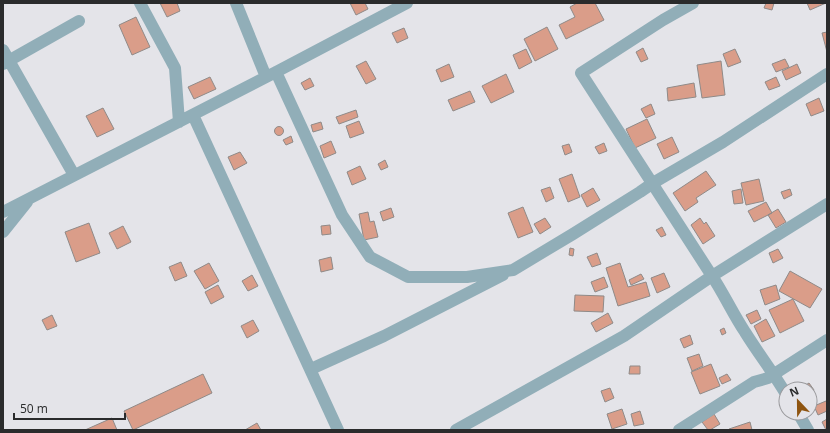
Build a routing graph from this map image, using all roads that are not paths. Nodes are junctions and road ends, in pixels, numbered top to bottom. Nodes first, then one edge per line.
1 (140, 3) edge
2 (236, 3) edge
3 (407, 3) edge
4 (692, 3) edge
5 (79, 21) dead end
6 (3, 50) edge
7 (6, 62) edge
8 (827, 74) edge
9 (271, 75) junction
10 (193, 115) junction
11 (179, 122) junction
12 (74, 175) junction
13 (653, 183) junction
14 (30, 198) junction
15 (827, 204) edge
16 (3, 212) edge
17 (3, 232) edge
18 (513, 270) junction
19 (712, 276) junction
20 (827, 340) edge
21 (310, 369) junction
22 (774, 374) junction
23 (778, 381) edge
24 (803, 421) edge
25 (338, 430) edge
26 (456, 430) edge
27 (679, 430) edge
28 (808, 430) edge

1 - 11 street
2 - 9 street
3 - 9 street
4 - 13 street
5 - 7 street
6 - 7 street
7 - 12 street
8 - 13 street
9 - 10 street
9 - 18 street
10 - 11 street
10 - 21 street
11 - 12 street
12 - 14 street
13 - 18 street
13 - 19 street
14 - 16 street
14 - 17 street
15 - 19 street
18 - 21 street
19 - 22 street
19 - 26 street
20 - 22 street
21 - 25 street
22 - 23 street
22 - 27 street
24 - 28 street

